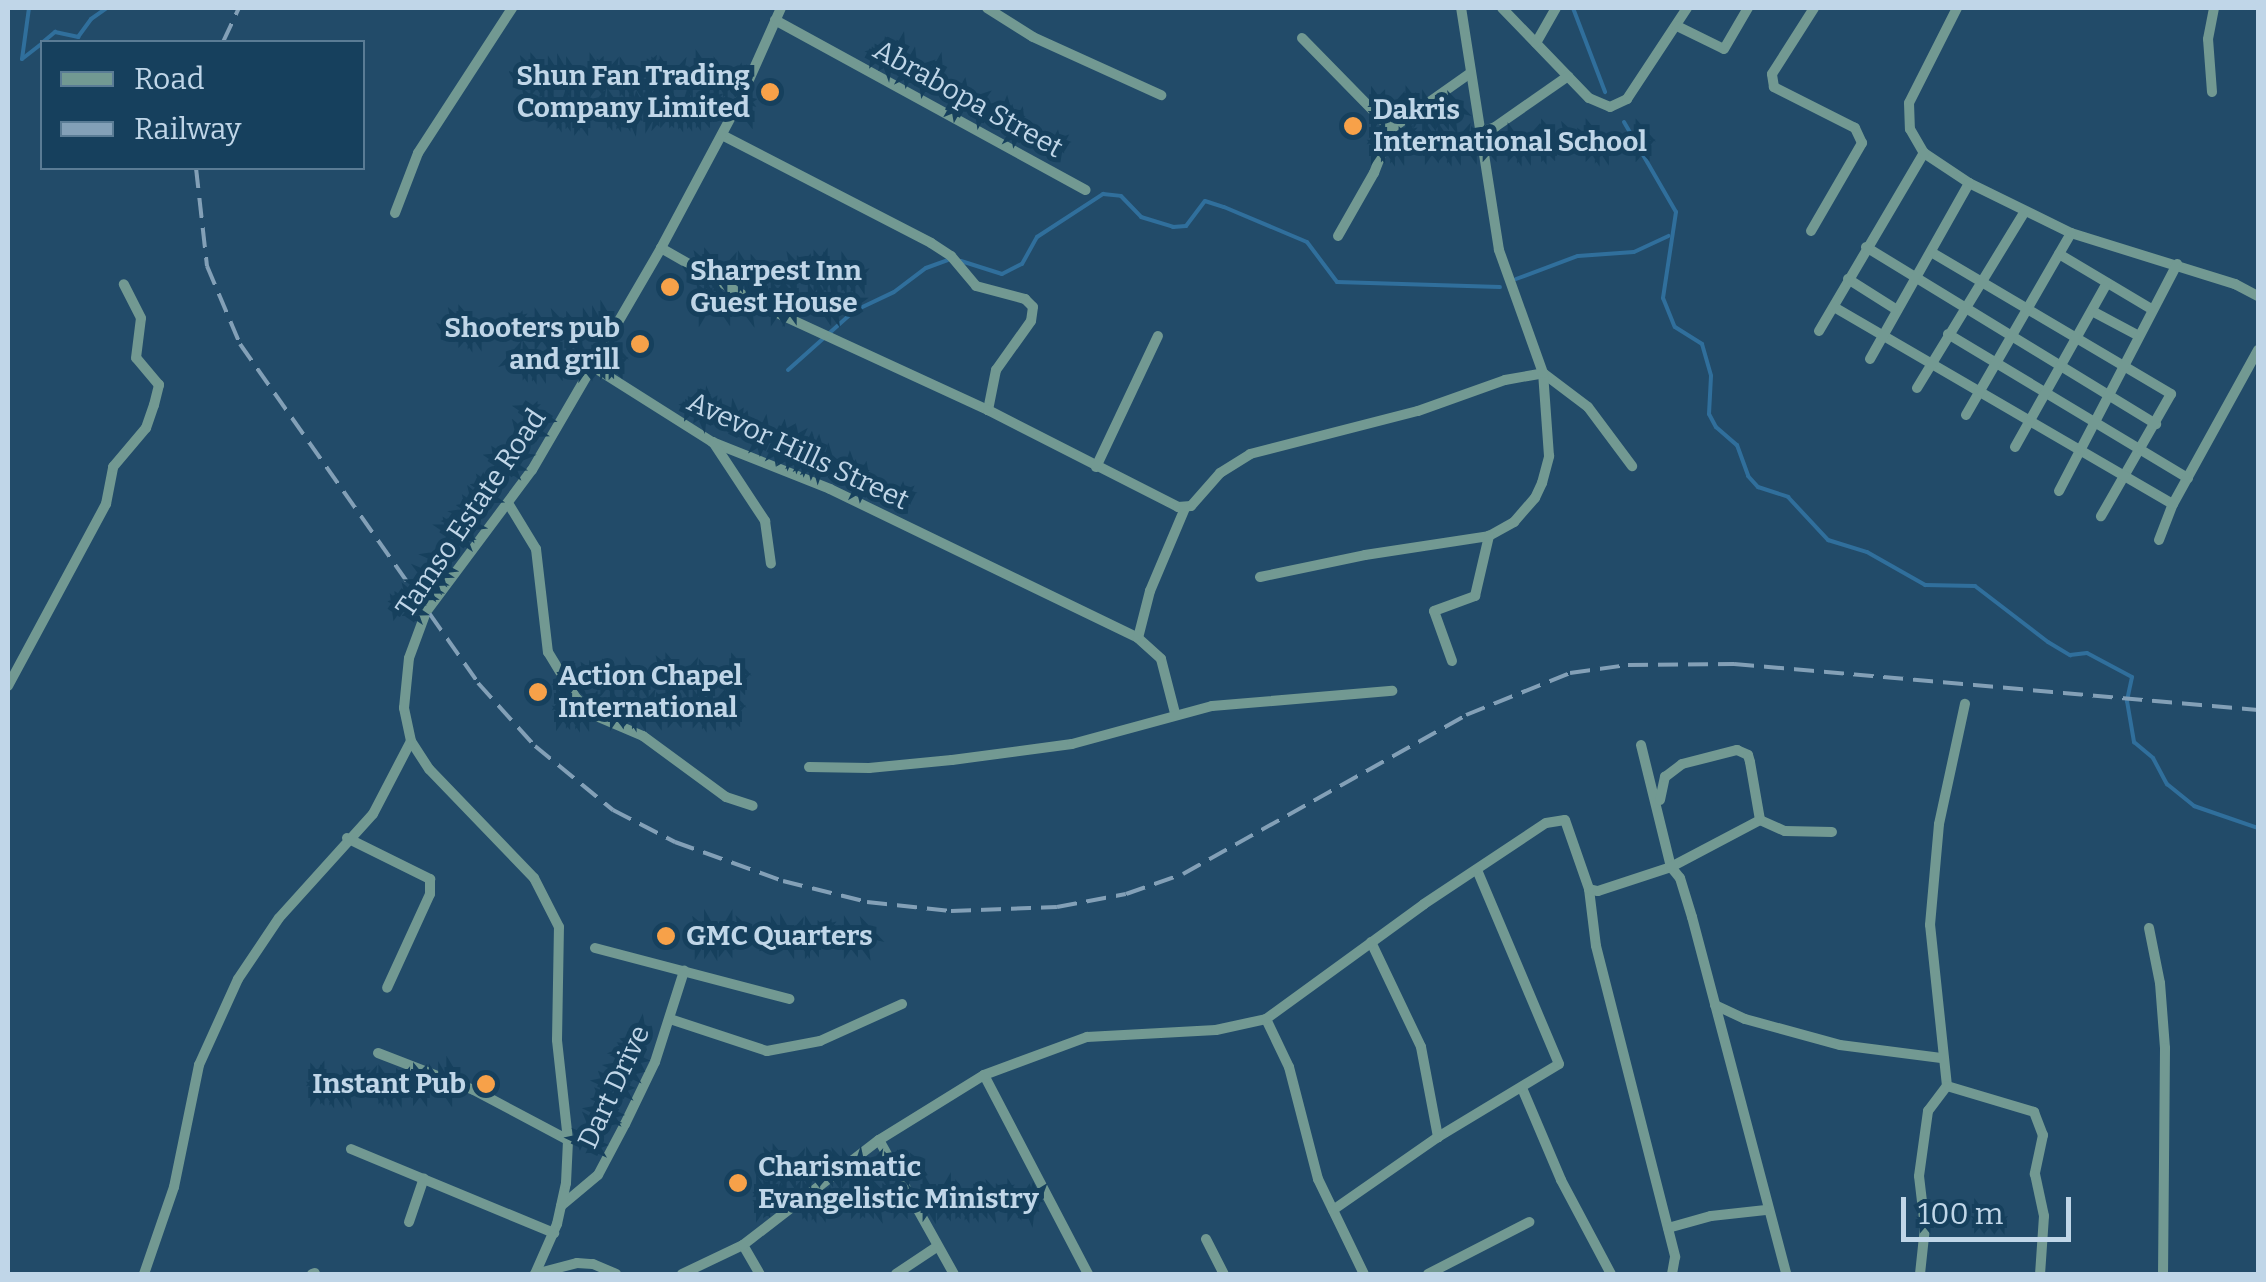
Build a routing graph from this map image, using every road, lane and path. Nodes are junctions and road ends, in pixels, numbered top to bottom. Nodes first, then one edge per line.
1 (512, 8) edge
2 (780, 8) edge
3 (987, 8) edge
4 (1461, 8) edge
5 (1502, 8) edge
6 (1556, 8) edge
7 (1687, 8) edge
8 (1748, 8) edge
9 (1814, 8) edge
10 (1957, 8) edge
11 (2214, 8) edge
12 (775, 20) junction
13 (1677, 26) junction
14 (1302, 38) dead end
15 (1536, 43) junction
16 (1469, 74) junction
17 (1568, 76) junction
18 (2212, 92) dead end
19 (1162, 95) dead end
20 (1391, 128) junction
21 (1478, 133) junction
22 (722, 135) junction
23 (1924, 153) junction
24 (1969, 183) junction
25 (1086, 190) dead end
26 (2026, 211) junction
27 (396, 213) dead end
28 (1812, 231) dead end
29 (2071, 233) junction
30 (1338, 236) dead end
31 (1866, 247) junction
32 (661, 248) junction
33 (1931, 252) junction
34 (2060, 254) junction
35 (2177, 264) junction
36 (1915, 278) junction
37 (1848, 279) junction
38 (1978, 282) junction
39 (2108, 283) junction
40 (124, 284) dead end
41 (2258, 296) edge
42 (1834, 307) junction
43 (1963, 309) junction
44 (1898, 310) junction
45 (2092, 310) junction
46 (2153, 310) junction
47 (2028, 312) junction
48 (1819, 331) dead end
49 (1948, 334) junction
50 (1158, 336) dead end
51 (1883, 336) junction
52 (2140, 336) junction
53 (2011, 340) junction
54 (2077, 340) junction
55 (2258, 350) edge
56 (1870, 359) dead end
57 (1932, 364) junction
58 (592, 366) junction
59 (1996, 366) junction
60 (2124, 366) junction
61 (2061, 367) junction
62 (1544, 373) junction
63 (1917, 388) dead end
64 (1980, 392) junction
65 (2045, 394) junction
66 (2108, 396) junction
67 (988, 410) junction
68 (1966, 415) dead end
69 (2030, 422) junction
70 (2094, 424) junction
71 (2156, 424) junction
72 (712, 442) junction
73 (2015, 447) dead end
74 (2080, 452) junction
75 (2142, 452) junction
76 (1632, 466) dead end
77 (1096, 468) junction
78 (2126, 478) junction
79 (2188, 478) junction
80 (2059, 491) dead end
81 (508, 503) junction
82 (2174, 504) junction
83 (1184, 508) junction
84 (2102, 516) dead end
85 (1488, 536) junction
86 (2159, 540) dead end
87 (771, 564) dead end
88 (1260, 577) dead end
89 (1138, 638) junction
90 (1452, 661) dead end
91 (8, 686) edge
92 (1392, 691) dead end
93 (1965, 704) dead end
94 (1175, 713) junction
95 (412, 741) junction
96 (1641, 745) dead end
97 (809, 767) dead end
98 (753, 806) dead end
99 (1659, 806) junction
100 (1760, 820) junction
101 (1832, 832) dead end
102 (346, 838) junction
103 (1671, 867) junction
104 (1477, 870) junction
105 (1589, 890) junction
106 (2149, 928) dead end
107 (1371, 942) junction
108 (594, 948) dead end
109 (684, 971) junction
110 (386, 988) dead end
111 (789, 999) dead end
112 (902, 1004) dead end
113 (1714, 1005) junction
114 (670, 1020) junction
115 (1266, 1020) junction
116 (378, 1053) dead end
117 (1941, 1058) junction
118 (984, 1075) junction
119 (1948, 1086) junction
120 (1522, 1088) junction
121 (1438, 1137) junction
122 (568, 1140) junction
123 (878, 1140) junction
124 (351, 1149) dead end
125 (424, 1178) junction
126 (561, 1206) junction
127 (1333, 1210) junction
128 (1766, 1210) junction
129 (409, 1222) dead end
130 (1528, 1222) dead end
131 (1668, 1228) junction
132 (554, 1233) junction
133 (1206, 1238) dead end
134 (742, 1245) junction
135 (938, 1246) junction
136 (1668, 1273) edge
137 (144, 1274) edge
138 (535, 1274) edge
139 (616, 1274) edge
140 (682, 1274) edge
141 (760, 1274) edge
142 (896, 1274) edge
143 (954, 1274) edge
144 (1088, 1274) edge
145 (1224, 1274) edge
146 (1364, 1274) edge
147 (1428, 1274) edge
148 (1611, 1274) edge
149 (1786, 1274) edge
150 (1920, 1274) edge
151 (2040, 1274) edge
152 (2162, 1274) edge

1 - 27 street
2 - 12 street, Tamso Estate Road
3 - 19 street
4 - 16 street
5 - 15 street
6 - 15 street
7 - 13 street
8 - 13 street
9 - 28 street
10 - 23 street
11 - 18 street
12 - 22 street, Tamso Estate Road
12 - 25 street, Abrabopa Street
13 - 17 street
14 - 20 street
15 - 17 street
16 - 20 street
16 - 21 street
17 - 21 street
20 - 30 street
21 - 62 street
22 - 32 street, Tamso Estate Road
22 - 67 street
23 - 24 street
23 - 31 street
24 - 26 street
24 - 33 street
26 - 29 street
26 - 38 street
29 - 34 street
29 - 35 street
31 - 36 street
31 - 37 street
32 - 58 street, Tamso Estate Road
32 - 67 street
33 - 36 street
33 - 38 street
34 - 39 street
34 - 47 street
35 - 41 street
35 - 46 street
36 - 43 street
36 - 44 street
37 - 42 street
37 - 44 street
38 - 43 street
38 - 47 street
39 - 45 street
39 - 46 street
40 - 91 street
42 - 48 street
42 - 51 street
43 - 49 street
43 - 53 street
44 - 51 street
45 - 52 street
45 - 54 street
46 - 52 street
47 - 53 street
47 - 54 street
49 - 57 street
49 - 59 street
50 - 77 street
51 - 56 street
51 - 57 street
52 - 60 street
53 - 59 street
53 - 61 street
54 - 60 street
54 - 61 street
55 - 79 street
57 - 63 street
57 - 64 street
58 - 72 street, Avevor Hills Street
58 - 81 street, Tamso Estate Road
59 - 64 street
59 - 65 street
60 - 66 street
60 - 71 street
61 - 65 street
61 - 66 street
62 - 76 street
62 - 83 street
62 - 85 street
64 - 68 street
64 - 69 street
65 - 69 street
65 - 70 street
66 - 70 street
66 - 71 street
67 - 77 street
69 - 73 street
69 - 74 street
70 - 74 street
70 - 75 street
71 - 75 street
72 - 87 street
72 - 89 street, Avevor Hills Street
74 - 78 street
74 - 80 street
75 - 78 street
75 - 79 street
77 - 83 street
78 - 82 street
78 - 84 street
79 - 82 street
81 - 95 street, Tamso Estate Road
81 - 98 street
82 - 86 street
83 - 89 street
85 - 88 street
85 - 90 street
89 - 94 street
92 - 94 street
93 - 117 street
94 - 97 street
95 - 102 street
95 - 122 street, Tamso Estate Road
96 - 99 street
99 - 100 street
99 - 103 street
100 - 101 street
100 - 103 street
102 - 110 street
102 - 137 street
103 - 105 street
103 - 113 street
104 - 105 street
104 - 107 street
104 - 120 street
105 - 131 street
106 - 152 street
107 - 115 street
107 - 121 street
108 - 109 street
109 - 111 street
109 - 114 street, Dart Drive
112 - 114 street
113 - 117 street
113 - 128 street
114 - 126 street, Dart Drive
115 - 118 street
115 - 127 street
116 - 122 street
117 - 119 street
118 - 123 street
118 - 144 street
119 - 150 street
119 - 151 street
120 - 121 street
120 - 148 street
121 - 127 street
122 - 126 street, Tamso Estate Road
123 - 134 street
123 - 135 street
124 - 125 street
125 - 129 street
125 - 132 street
126 - 132 street, Tamso Estate Road
127 - 146 street
128 - 131 street
128 - 149 street
130 - 147 street
131 - 136 street
132 - 138 street, Tamso Estate Road
133 - 145 street
134 - 140 street
134 - 141 street
135 - 142 street
135 - 143 street
138 - 139 street

